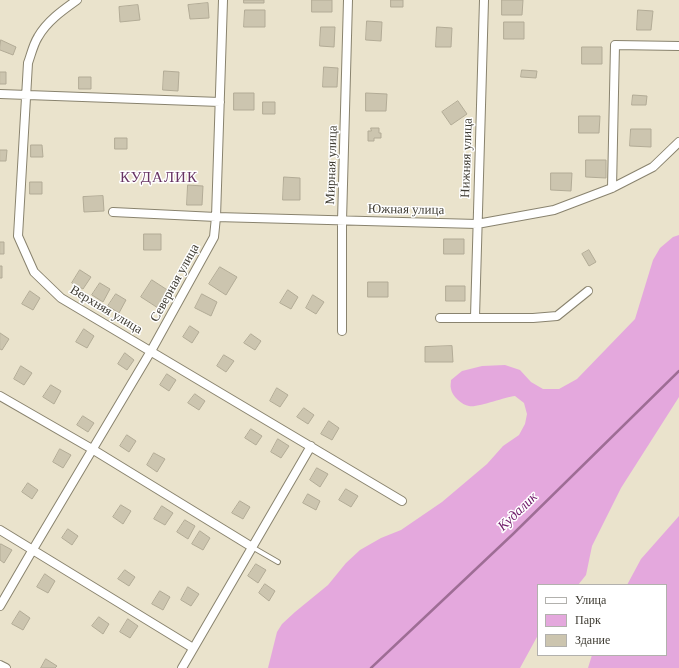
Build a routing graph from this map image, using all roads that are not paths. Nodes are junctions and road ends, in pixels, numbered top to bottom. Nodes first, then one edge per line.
1 (77, 0) edge
2 (223, 0) edge
3 (348, 0) edge
4 (484, 0) edge
5 (679, 46) edge
6 (0, 94) edge
7 (26, 95) junction
8 (220, 102) junction
9 (679, 142) edge
10 (612, 188) junction
11 (113, 212) dead end
12 (216, 217) junction
13 (342, 221) junction
14 (477, 224) junction
15 (588, 291) dead end
16 (440, 318) dead end
17 (475, 318) junction
18 (342, 331) dead end
19 (152, 351) junction
20 (0, 396) edge
21 (310, 446) junction
22 (92, 449) junction
23 (402, 501) dead end
24 (0, 530) edge
25 (252, 547) junction
26 (32, 550) junction
27 (278, 562) dead end
28 (0, 606) edge
29 (193, 648) junction
30 (0, 665) edge
31 (6, 668) edge
32 (182, 668) edge

1 - 7 street, Верхняя улица
2 - 8 street, Северная улица
3 - 13 street, Мирная улица
4 - 14 street, Нижняя улица
5 - 10 street
6 - 7 street
7 - 8 street
7 - 19 street, Верхняя улица
8 - 12 street, Северная улица
9 - 10 street, Южная улица
10 - 14 street, Южная улица
11 - 12 street, Южная улица
12 - 13 street, Южная улица
12 - 19 street, Северная улица
13 - 14 street, Южная улица
13 - 18 street, Мирная улица
14 - 17 street, Нижняя улица
15 - 17 street
16 - 17 street
19 - 21 street, Верхняя улица
19 - 22 street, Северная улица
20 - 22 street
21 - 23 street, Верхняя улица
21 - 25 street
22 - 25 street
22 - 26 street, Северная улица
24 - 26 street
25 - 27 lane
25 - 29 street
26 - 28 street, Северная улица
26 - 29 street
29 - 32 street
30 - 31 street

